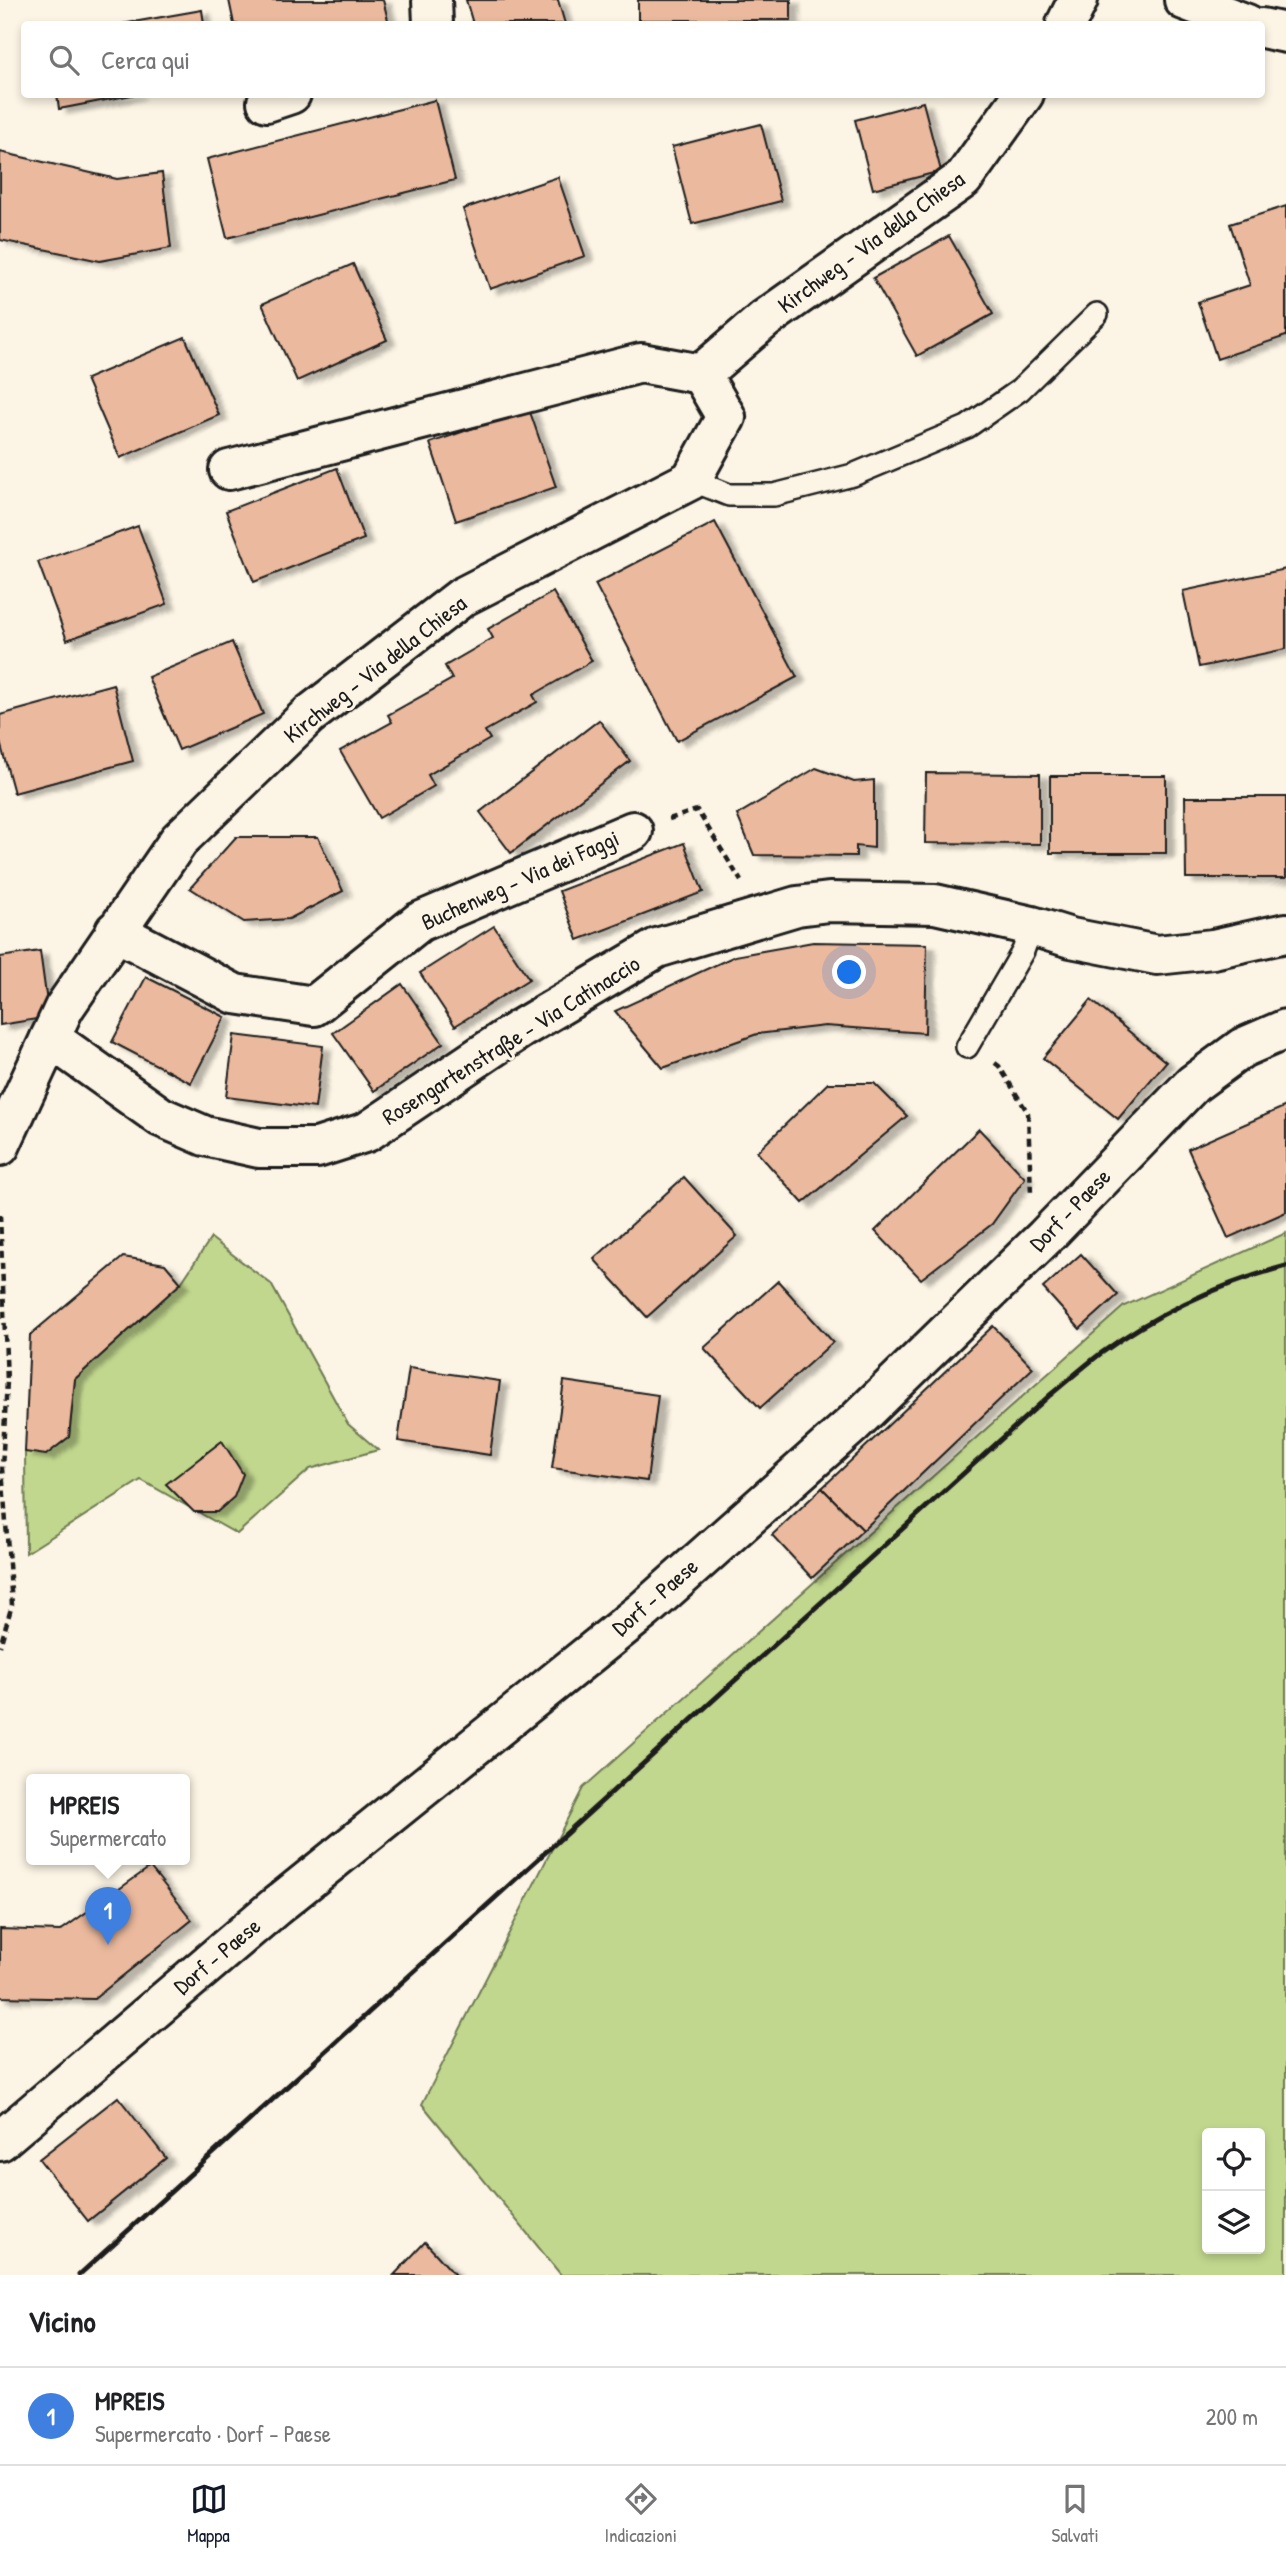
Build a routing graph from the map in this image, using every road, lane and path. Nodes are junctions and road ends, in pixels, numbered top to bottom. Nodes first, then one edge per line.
1 (432, 0) edge
2 (1078, 0) edge
3 (1184, 0) edge
4 (433, 21) edge
5 (1068, 21) edge
6 (1239, 21) edge
7 (1265, 29) edge
8 (1286, 33) edge
9 (1021, 98) edge
10 (1097, 314) dead end
11 (701, 374) junction
12 (229, 470) dead end
13 (691, 480) junction
14 (698, 810) dead end
15 (633, 831) dead end
16 (745, 888) dead end
17 (1032, 926) junction
18 (115, 931) junction
19 (1286, 933) edge
20 (1286, 1029) edge
21 (967, 1047) dead end
22 (28, 1063) edge
23 (999, 1066) dead end
24 (0, 1146) edge
25 (1031, 1206) dead end
26 (0, 1215) edge
27 (0, 1646) edge
28 (0, 2141) edge

1 - 4 street
2 - 5 street
3 - 6 street
7 - 8 street
9 - 11 street, Kirchweg - Via della Chiesa
10 - 13 lane
11 - 12 street
11 - 13 street
13 - 18 street, Kirchweg - Via della Chiesa
14 - 16 path
15 - 18 street, Buchenweg - Via dei Faggi
17 - 19 street, Rosengartenstraße - Via Catinaccio
17 - 21 lane
17 - 22 street, Rosengartenstraße - Via Catinaccio
18 - 22 street, Kirchweg - Via della Chiesa
20 - 28 street, Dorf - Paese
22 - 24 street, Kirchweg - Via della Chiesa
23 - 25 path
26 - 27 path

